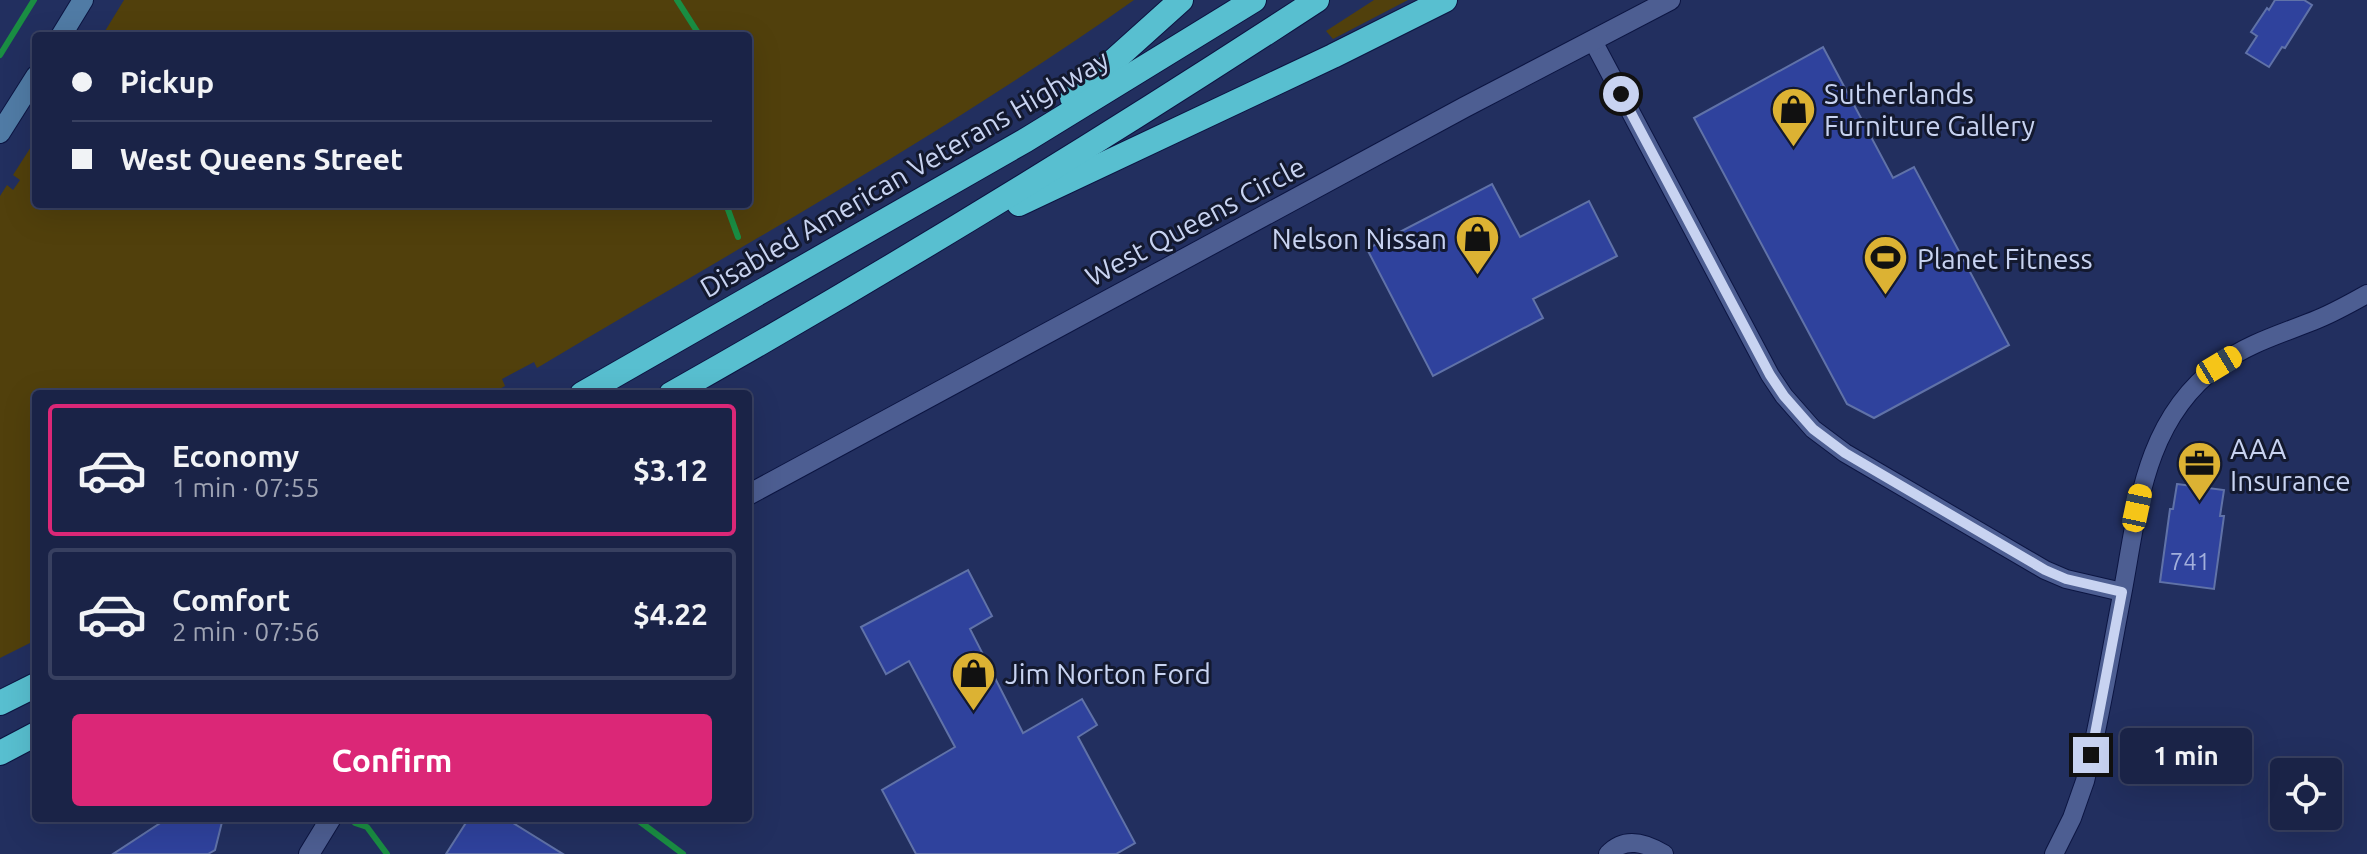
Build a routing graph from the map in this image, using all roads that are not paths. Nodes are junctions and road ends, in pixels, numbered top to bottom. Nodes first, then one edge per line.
1 (83, 0) edge
2 (1181, 0) edge
3 (1254, 0) edge
4 (1317, 0) edge
5 (1445, 0) edge
6 (1670, 0) edge
7 (63, 32) edge
8 (1593, 41) junction
9 (32, 82) edge
10 (0, 133) edge
11 (1026, 140) junction
12 (902, 259) junction
13 (2367, 294) edge
14 (589, 390) edge
15 (678, 390) edge
16 (752, 493) edge
17 (2122, 592) junction
18 (32, 687) edge
19 (0, 703) edge
20 (32, 736) edge
21 (0, 753) edge
22 (329, 822) edge
23 (1611, 852) edge
24 (309, 854) edge
25 (1664, 854) edge
26 (2054, 854) edge

1 - 7 main road
2 - 11 highway
3 - 11 highway, Disabled American Veterans Highway
4 - 12 highway
5 - 12 highway
6 - 8 street, West Queens Circle
8 - 16 street, West Queens Circle
8 - 17 street
9 - 10 main road
11 - 14 highway, Disabled American Veterans Highway
12 - 15 highway
13 - 17 street
17 - 26 street
18 - 19 highway
20 - 21 highway
22 - 24 street
23 - 25 street

